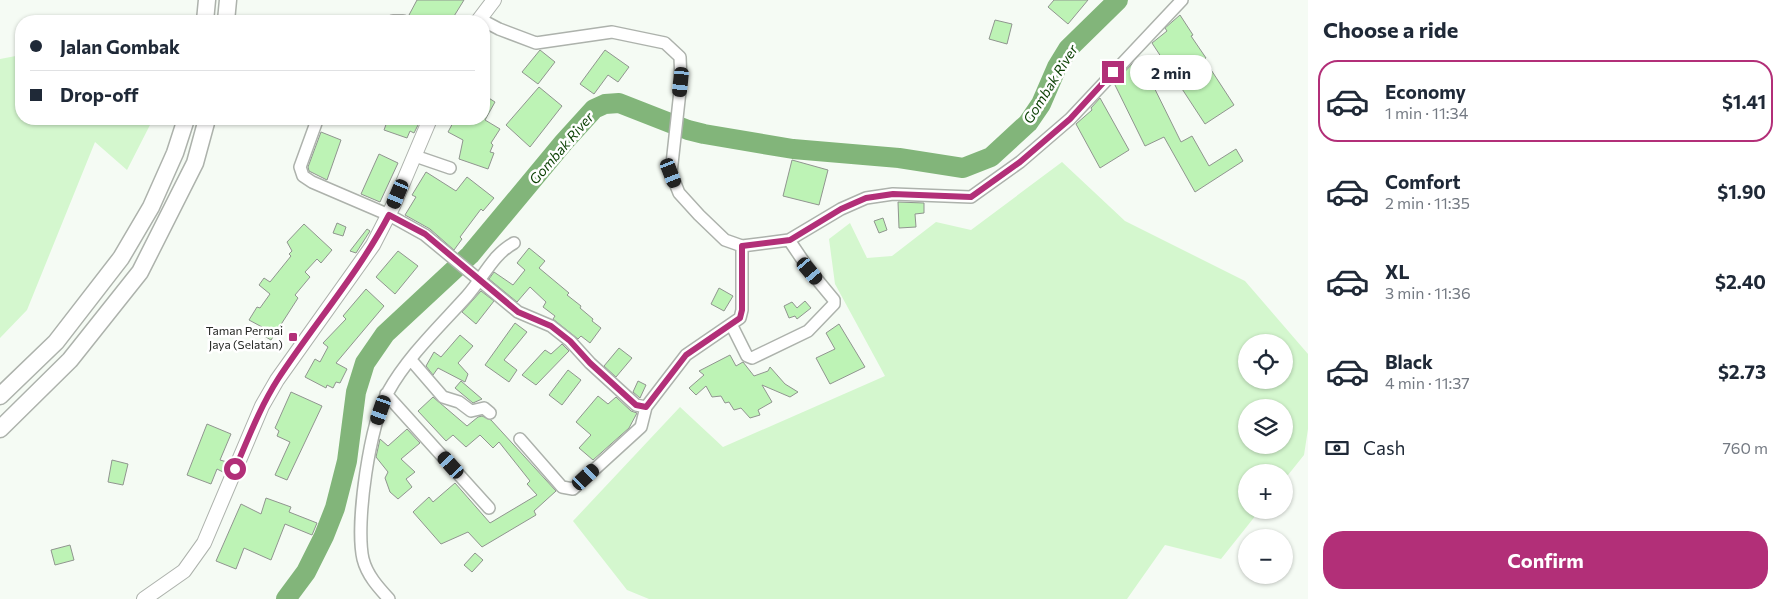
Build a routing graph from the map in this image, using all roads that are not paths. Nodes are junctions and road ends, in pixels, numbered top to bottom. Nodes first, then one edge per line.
1 (207, 0) edge
2 (228, 0) edge
3 (494, 0) edge
4 (1182, 0) edge
5 (206, 15) edge
6 (227, 15) edge
7 (483, 15) edge
8 (490, 26) edge
9 (184, 125) edge
10 (205, 125) edge
11 (315, 125) edge
12 (428, 125) edge
13 (415, 156) junction
14 (450, 168) dead end
15 (389, 215) junction
16 (790, 240) junction
17 (514, 243) dead end
18 (742, 246) junction
19 (480, 282) junction
20 (732, 326) junction
21 (411, 360) junction
22 (386, 394) junction
23 (0, 396) edge
24 (646, 407) junction
25 (490, 413) dead end
26 (0, 429) edge
27 (520, 439) dead end
28 (489, 508) dead end
29 (144, 599) edge
30 (390, 599) edge

1 - 5 highway
2 - 6 highway
3 - 7 main road
4 - 16 street
8 - 18 street
9 - 23 highway
10 - 26 highway
11 - 15 street
12 - 13 main road
13 - 14 street
13 - 15 main road
15 - 19 street
15 - 29 main road
16 - 18 street
16 - 20 street
17 - 19 street
18 - 20 street
19 - 21 street
19 - 24 street
20 - 24 street
21 - 22 street
21 - 25 street
22 - 28 street
22 - 30 street
24 - 27 street

